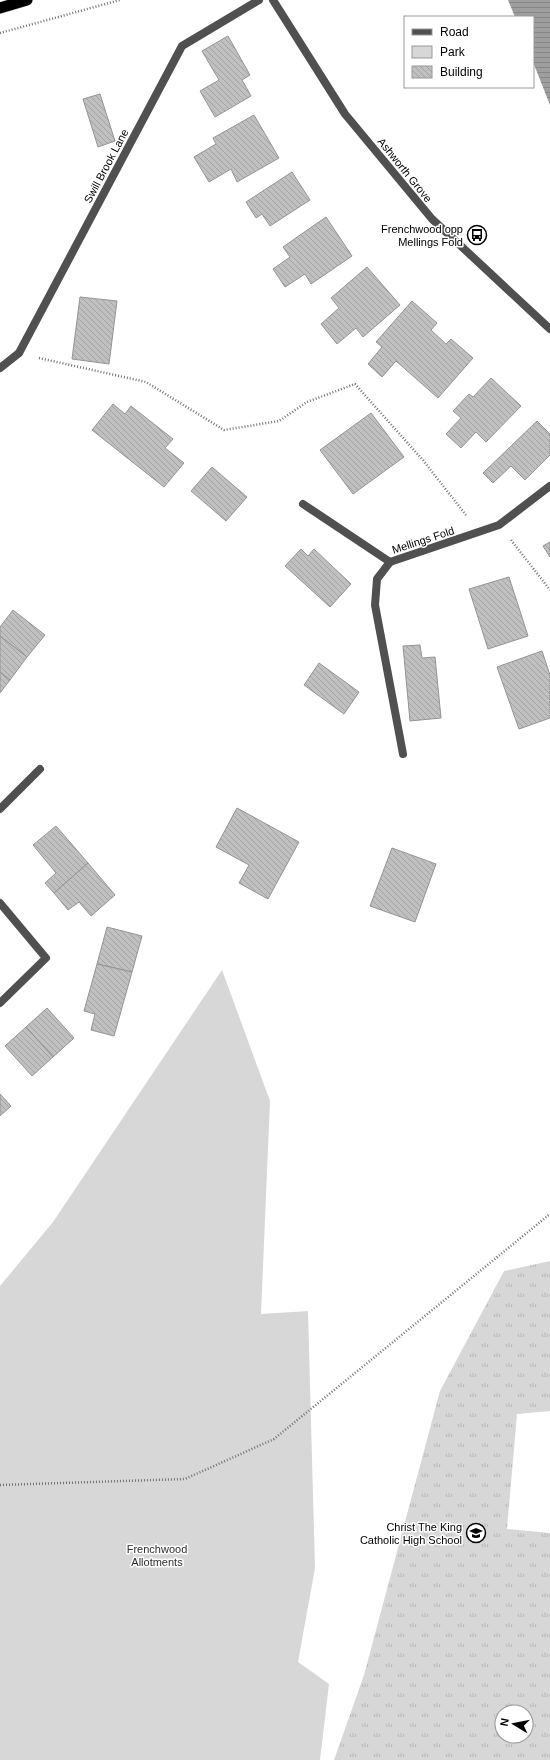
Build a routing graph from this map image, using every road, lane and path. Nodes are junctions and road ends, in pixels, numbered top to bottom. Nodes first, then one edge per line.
1 (27, 0) edge
2 (120, 0) edge
3 (259, 0) edge
4 (272, 0) edge
5 (0, 8) edge
6 (0, 33) edge
7 (550, 329) edge
8 (20, 353) junction
9 (0, 368) edge
10 (550, 486) edge
11 (303, 504) dead end
12 (499, 525) junction
13 (480, 532) junction
14 (390, 562) junction
15 (550, 590) edge
16 (403, 754) dead end
17 (40, 769) dead end
18 (0, 809) edge
19 (0, 903) edge
20 (0, 1003) edge
21 (550, 1214) edge
22 (0, 1485) edge

1 - 5 highway
2 - 6 path
3 - 8 street, Swill Brook Lane
4 - 7 street, Ashworth Grove
8 - 9 street, Swill Brook Lane
8 - 13 path
10 - 12 street, Mellings Fold
11 - 14 street
12 - 13 street, Mellings Fold
12 - 15 path
13 - 14 street, Mellings Fold
14 - 16 street, Mellings Fold
17 - 18 street
19 - 20 street
21 - 22 path

